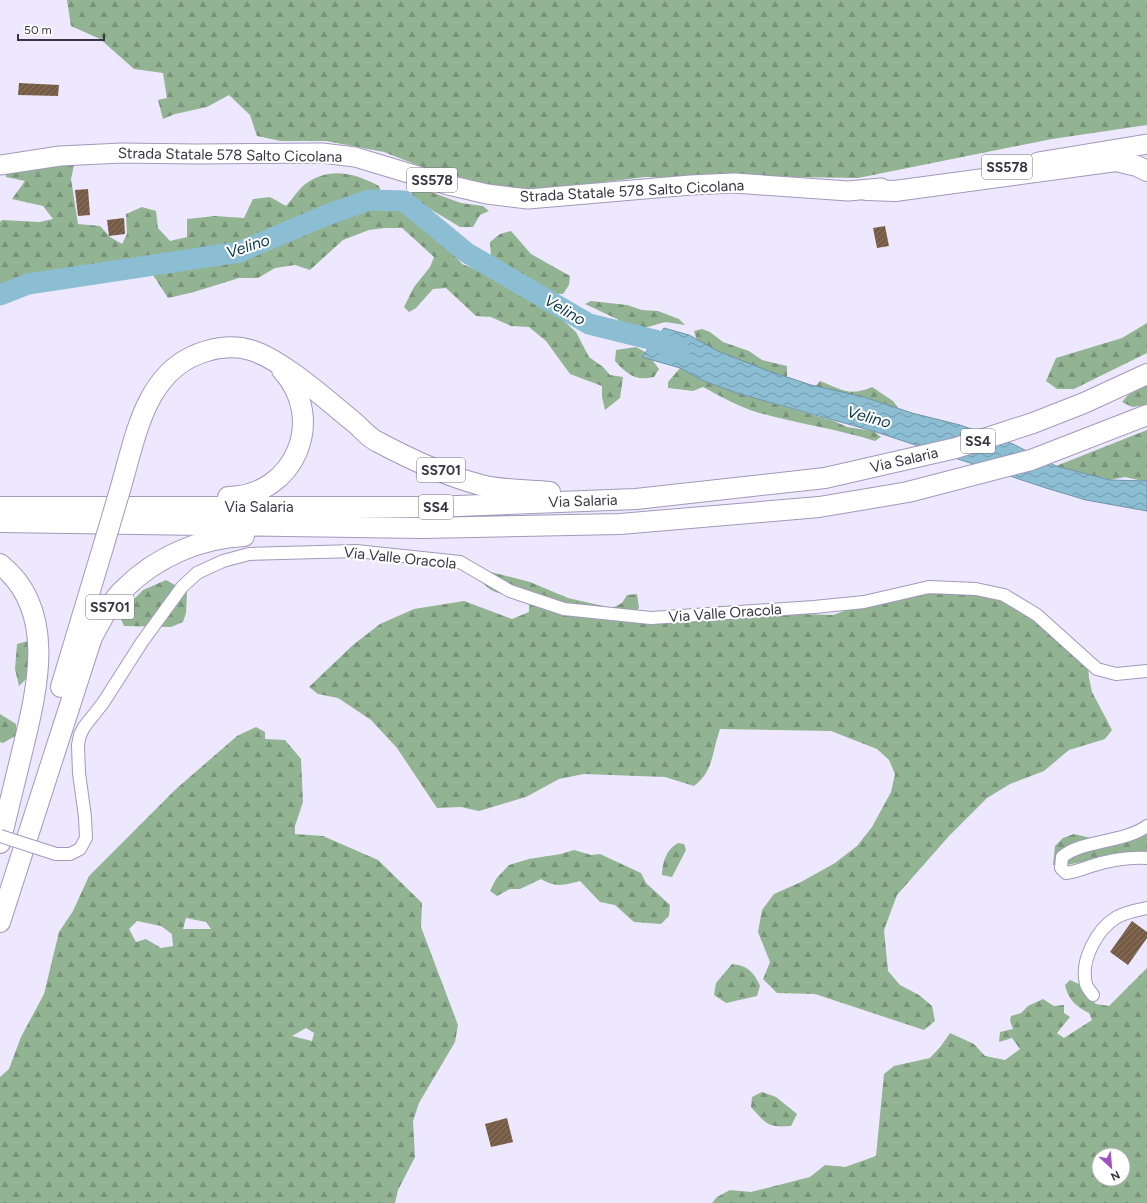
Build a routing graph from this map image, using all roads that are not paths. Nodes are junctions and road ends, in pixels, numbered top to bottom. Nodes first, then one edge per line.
1 (1147, 144) edge
2 (0, 165) edge
3 (1147, 171) edge
4 (866, 190) junction
5 (275, 362) junction
6 (1147, 364) edge
7 (1147, 374) edge
8 (1091, 400) junction
9 (1147, 415) edge
10 (636, 499) junction
11 (0, 506) edge
12 (0, 522) edge
13 (422, 528) junction
14 (0, 564) edge
15 (1147, 671) edge
16 (1147, 826) edge
17 (0, 836) edge
18 (0, 844) edge
19 (1147, 858) edge
20 (0, 894) edge
21 (1147, 908) edge
22 (0, 922) edge
23 (1093, 995) dead end

1 - 4 main road, Strada Statale 578 Salto Cicolana / SS578
2 - 4 main road, Strada Statale 578 Salto Cicolana / SS578
3 - 4 highway
5 - 10 highway, SS701
5 - 11 highway, SS701
5 - 20 highway, SS701, bridge
6 - 8 highway
7 - 8 highway, Via Salaria / SS4
8 - 10 highway, Via Salaria / SS4
9 - 13 highway, Via Salaria / SS4
10 - 11 highway, Via Salaria / SS4
12 - 13 highway, Via Salaria / SS4
13 - 22 highway, SS701
14 - 18 highway
15 - 17 street, Via Valle Oracola, bridge
16 - 19 street
21 - 23 street

